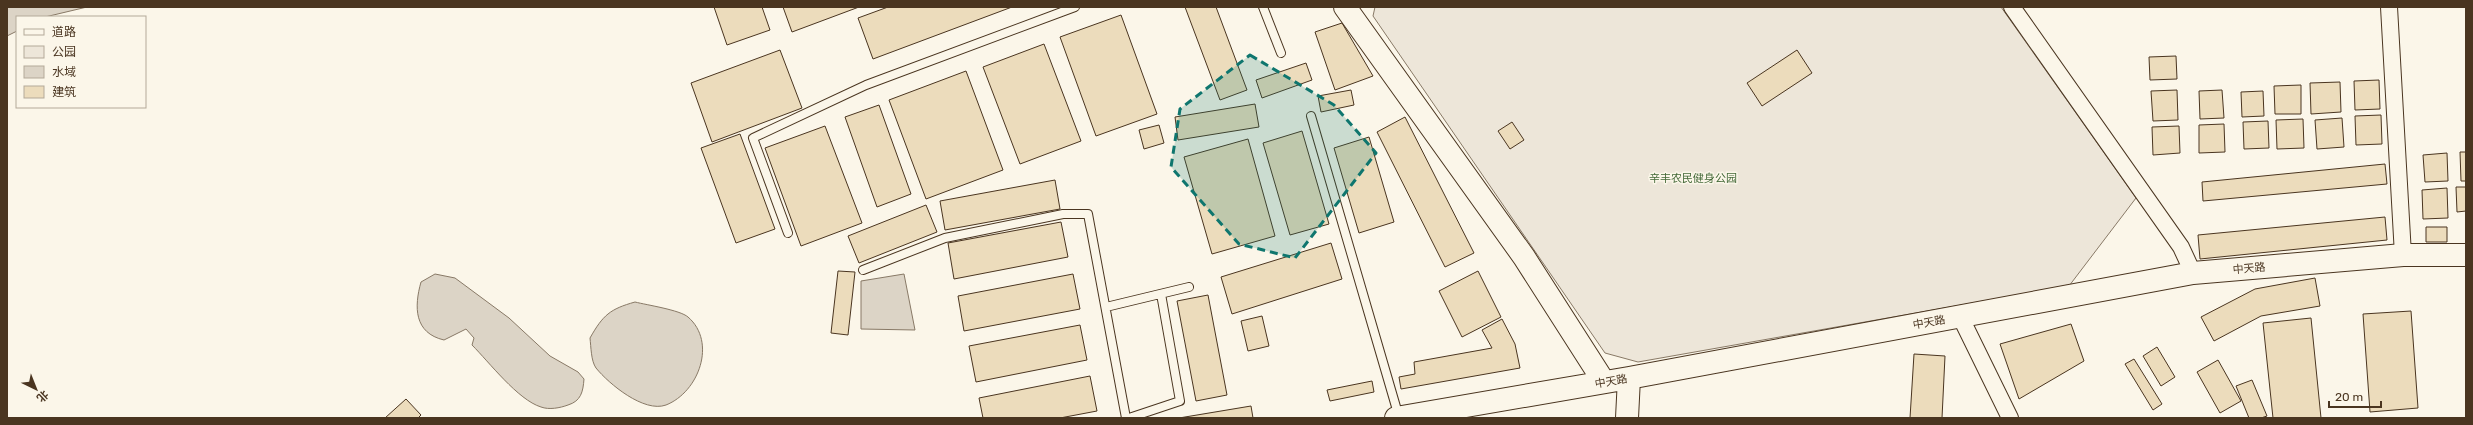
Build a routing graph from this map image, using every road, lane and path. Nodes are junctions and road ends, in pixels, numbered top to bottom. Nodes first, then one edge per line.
1 (1074, 7) edge
2 (1263, 7) edge
3 (1345, 7) edge
4 (2012, 7) edge
5 (2389, 7) edge
6 (1281, 53) dead end
7 (1311, 116) dead end
8 (788, 233) dead end
9 (2403, 255) junction
10 (2466, 255) edge
11 (863, 270) dead end
12 (2193, 273) junction
13 (1189, 287) dead end
14 (1162, 294) junction
15 (1106, 307) junction
16 (1960, 316) junction
17 (1629, 378) junction
18 (1604, 382) junction
19 (1128, 418) edge
20 (1397, 418) edge
21 (1627, 418) edge
22 (2010, 418) edge

1 - 8 lane
2 - 6 lane
3 - 18 main road
4 - 12 street
5 - 9 street
7 - 20 lane
9 - 10 main road, 中天路
9 - 12 main road, 中天路
11 - 15 lane
12 - 16 main road, 中天路
13 - 14 lane
14 - 15 lane
14 - 19 lane
15 - 19 lane
16 - 17 main road, 中天路
16 - 22 street
17 - 18 main road, 中天路
17 - 21 main road
18 - 20 main road, 中天路

